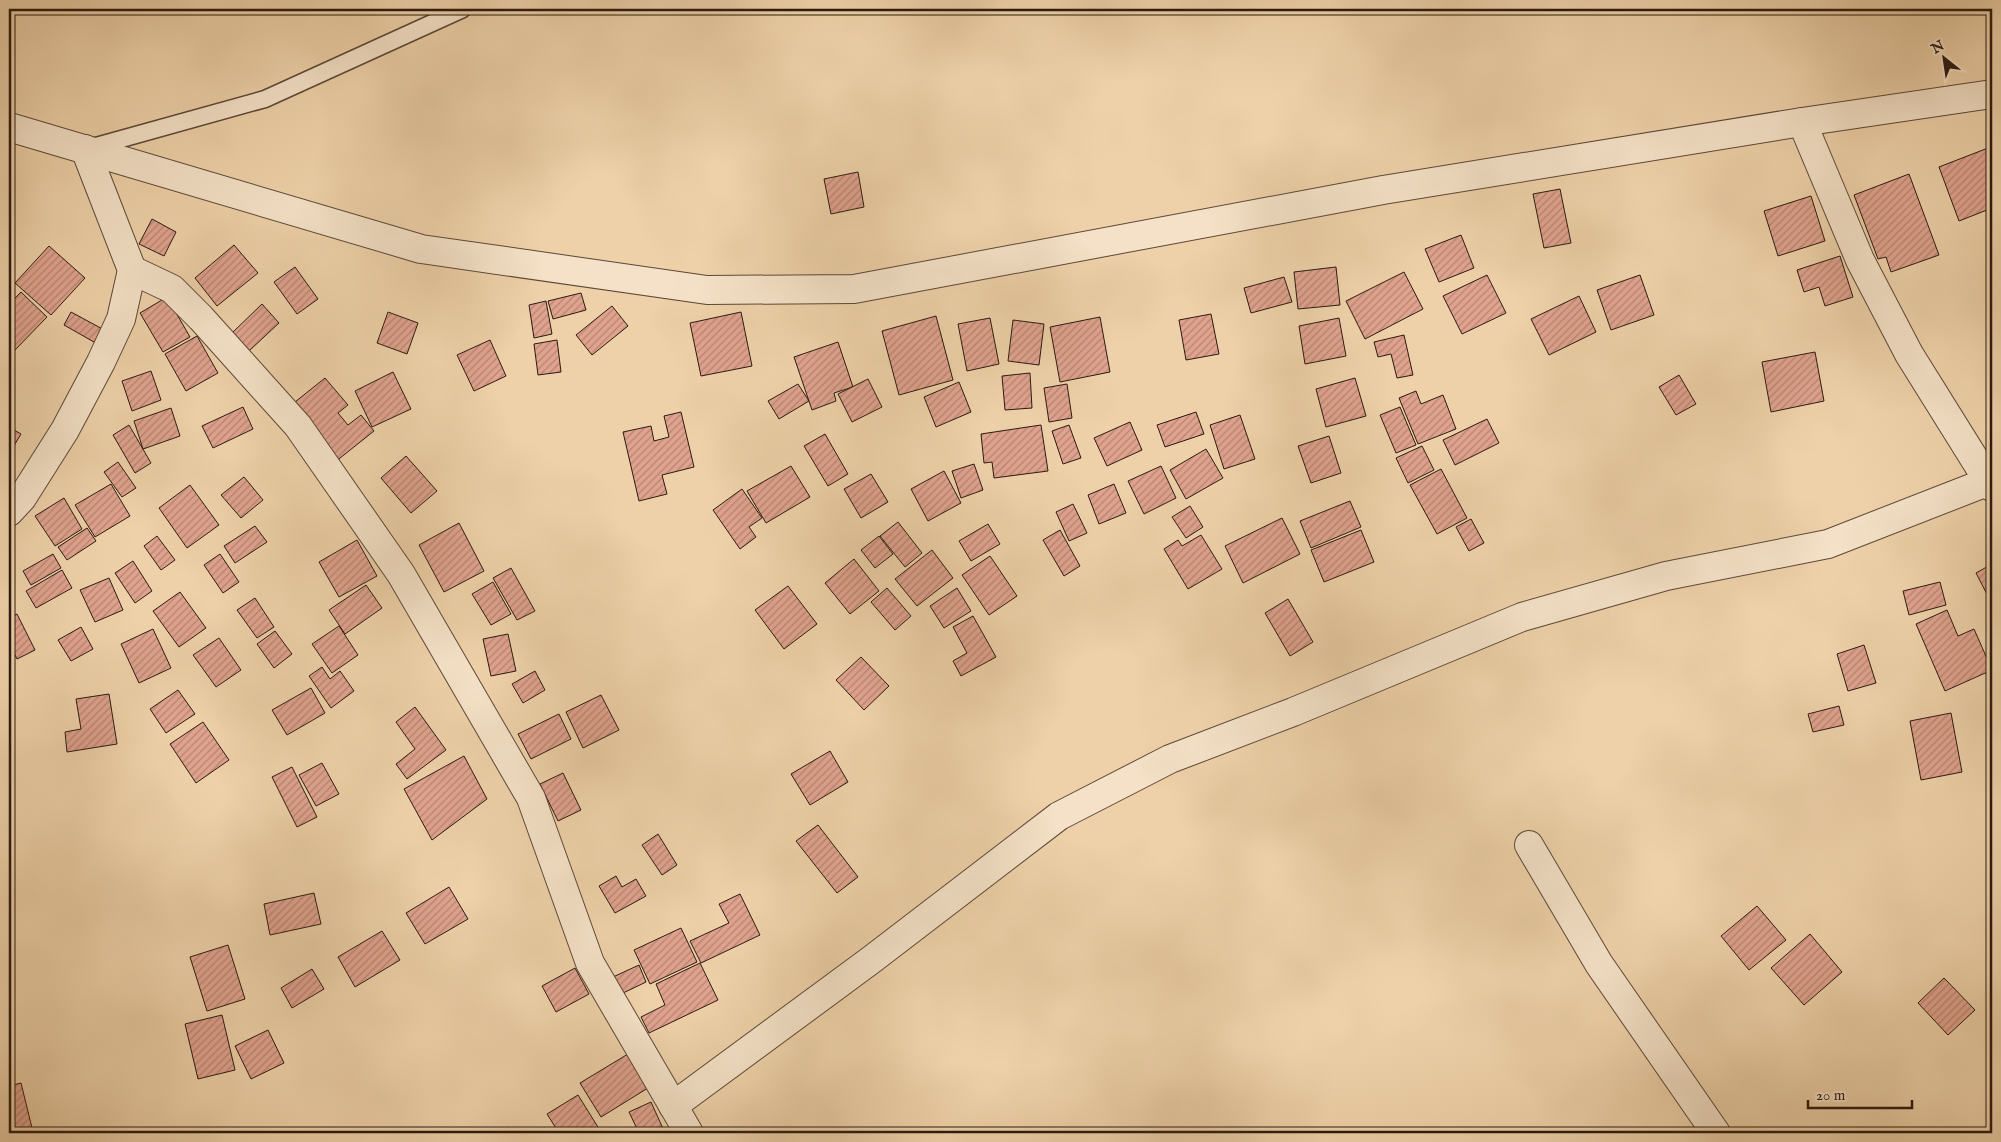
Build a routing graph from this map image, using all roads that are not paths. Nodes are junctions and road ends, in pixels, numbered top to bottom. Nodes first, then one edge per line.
1 (463, 9) edge
2 (1992, 94) edge
3 (1802, 122) junction
4 (9, 126) edge
5 (85, 149) junction
6 (132, 270) junction
7 (1990, 484) edge
8 (9, 512) edge
9 (1529, 845) dead end
10 (673, 1106) junction
11 (689, 1133) edge
12 (1716, 1133) edge

1 - 5 lane
2 - 3 street
3 - 5 street
3 - 7 street
4 - 5 street
5 - 6 street
6 - 8 street
6 - 10 street
7 - 10 street
9 - 12 street
10 - 11 street

